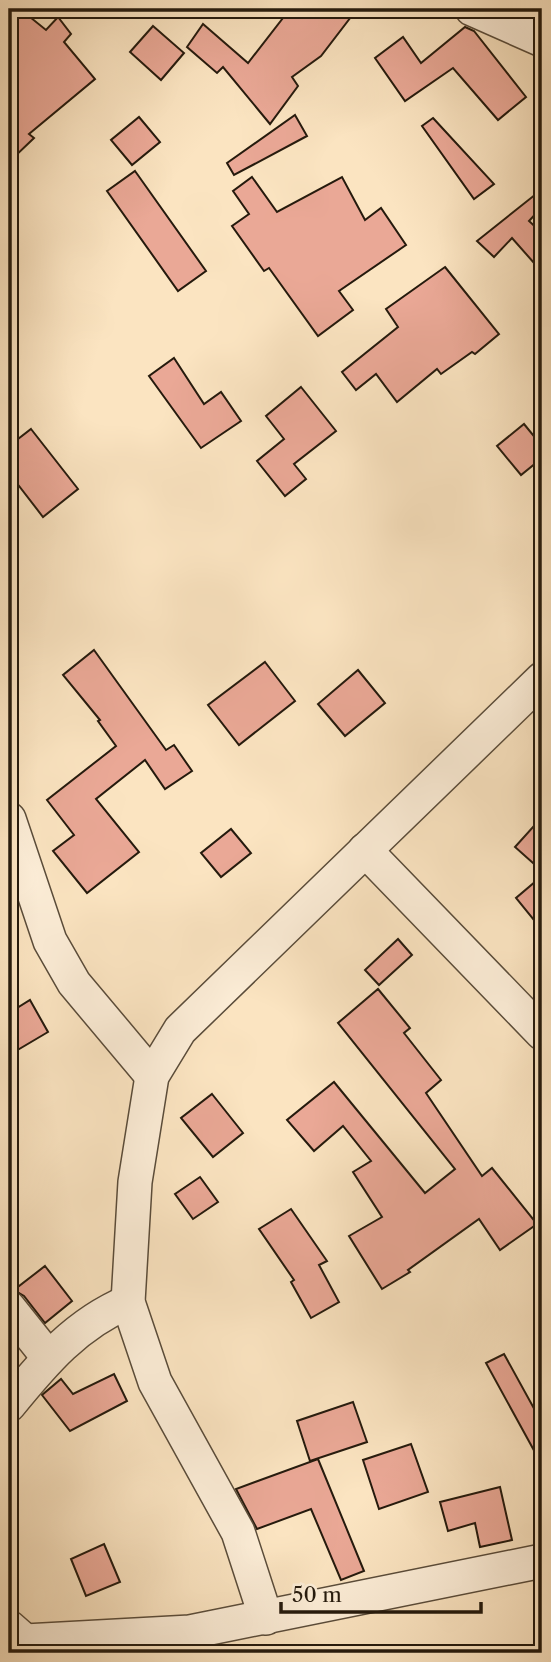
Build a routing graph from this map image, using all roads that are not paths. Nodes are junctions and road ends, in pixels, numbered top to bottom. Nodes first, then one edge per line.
1 (472, 9) edge
2 (542, 40) edge
3 (542, 679) edge
4 (9, 818) edge
5 (365, 850) junction
6 (542, 1033) edge
7 (152, 1076) junction
8 (128, 1302) junction
9 (9, 1308) edge
10 (48, 1357) junction
11 (9, 1405) edge
12 (542, 1561) edge
13 (266, 1618) junction
14 (14, 1637) edge
15 (108, 1645) edge

1 - 2 street
3 - 5 street
4 - 7 street
5 - 6 street
5 - 7 street
7 - 8 street
8 - 10 street
8 - 13 street
9 - 10 street
10 - 11 street
12 - 13 street
13 - 15 street
14 - 15 street

